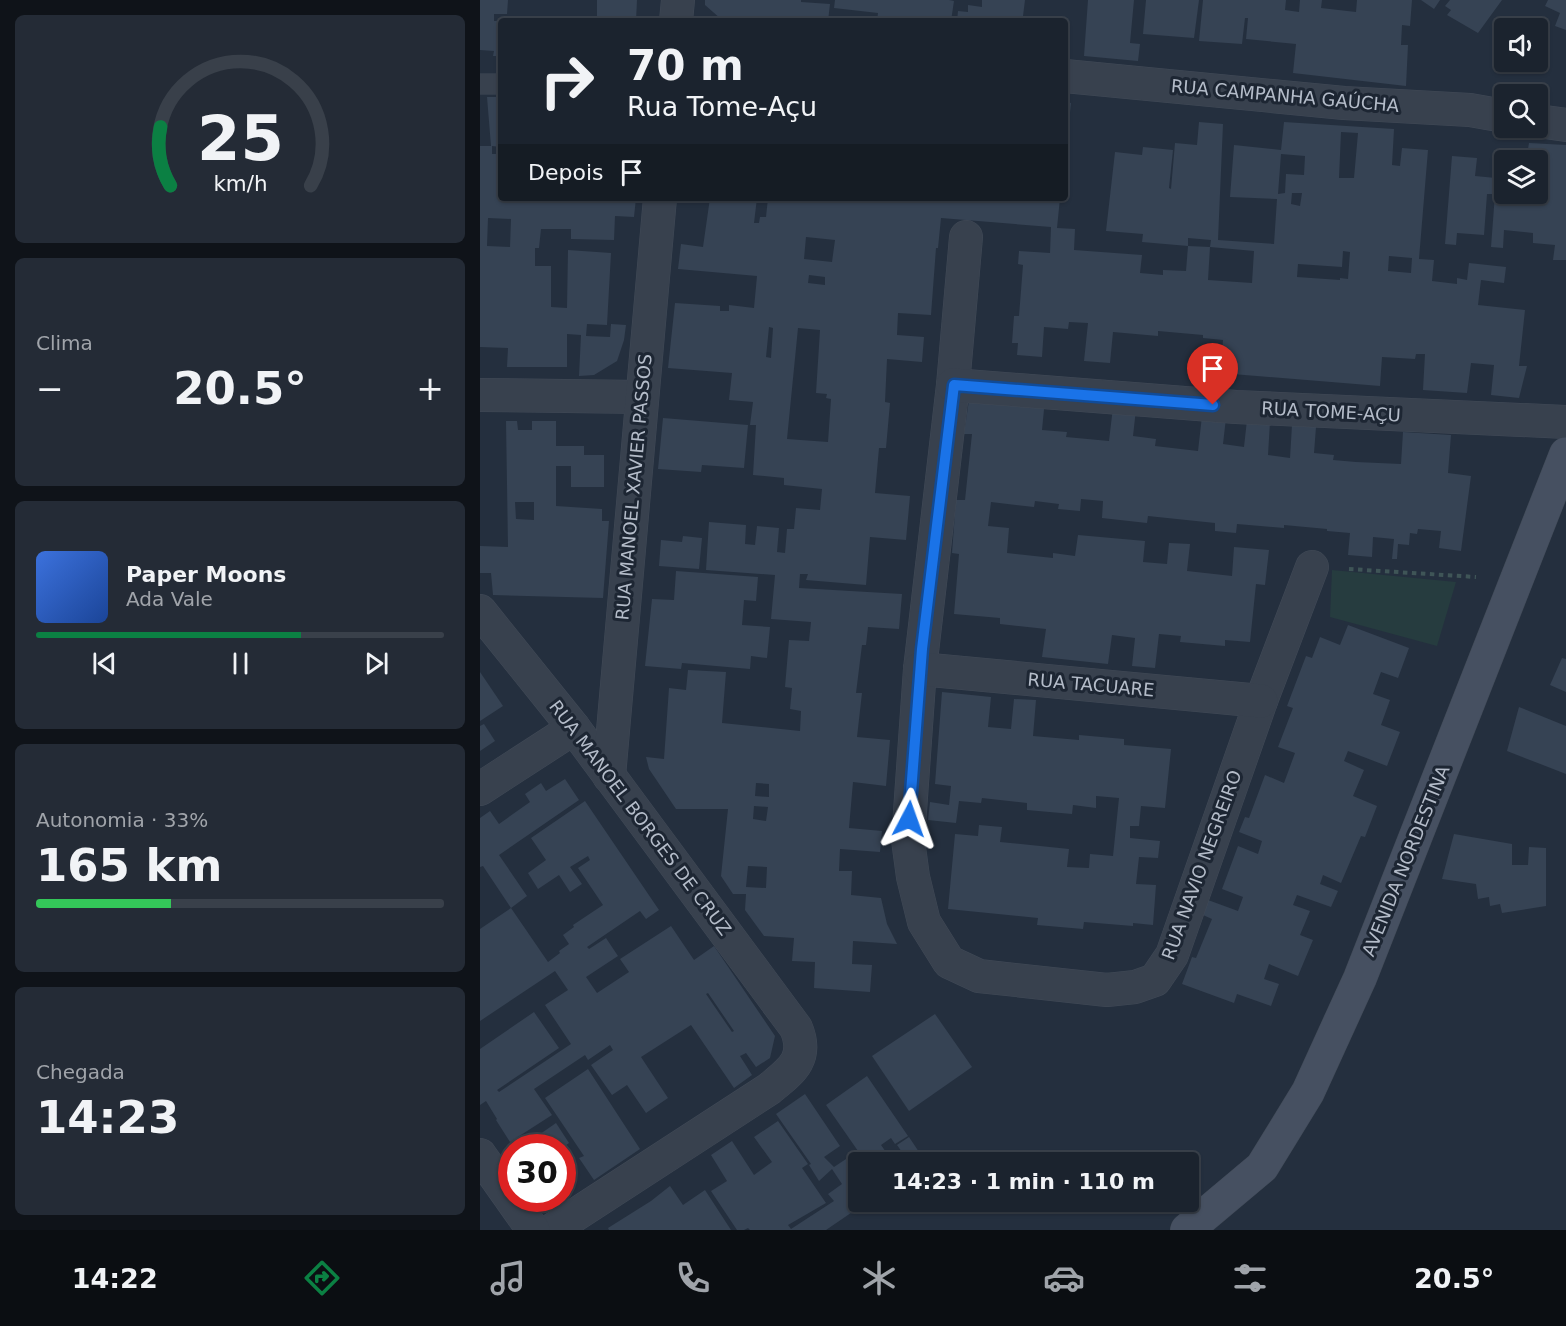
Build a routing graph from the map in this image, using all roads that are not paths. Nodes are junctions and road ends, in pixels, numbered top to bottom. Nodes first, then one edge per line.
1 (678, 0) edge
2 (676, 18) edge
3 (1068, 76) edge
4 (480, 84) edge
5 (498, 84) edge
6 (1494, 114) edge
7 (1548, 122) edge
8 (1566, 125) edge
9 (660, 201) edge
10 (966, 237) dead end
11 (954, 385) junction
12 (480, 396) edge
13 (642, 397) junction
14 (1566, 422) edge
15 (1566, 454) edge
16 (1312, 567) road end
17 (480, 611) edge
18 (920, 669) junction
19 (1261, 701) junction
20 (574, 728) junction
21 (609, 776) junction
22 (480, 789) edge
23 (480, 1155) edge
24 (533, 1230) edge
25 (552, 1230) edge
26 (1187, 1230) edge

1 - 2 street
3 - 6 street, RUA CAMPANHA GAÚCHA
4 - 5 lane
7 - 8 street
9 - 13 street, RUA MANOEL XAVIER PASSOS
10 - 11 street, RUA NAVIO NEGREIRO
11 - 14 street, RUA TOME-AÇU
11 - 18 street, RUA NAVIO NEGREIRO
12 - 13 street
13 - 21 street, RUA MANOEL XAVIER PASSOS
15 - 26 main road, AVENIDA NORDESTINA
16 - 19 street, RUA NAVIO NEGREIRO
17 - 20 street, RUA MANOEL BORGES DE CRUZ
18 - 19 street, RUA TACUARE
18 - 19 street, RUA NAVIO NEGREIRO
20 - 21 street, RUA MANOEL BORGES DE CRUZ
20 - 22 street
21 - 25 street, RUA MANOEL BORGES DE CRUZ
23 - 24 street

